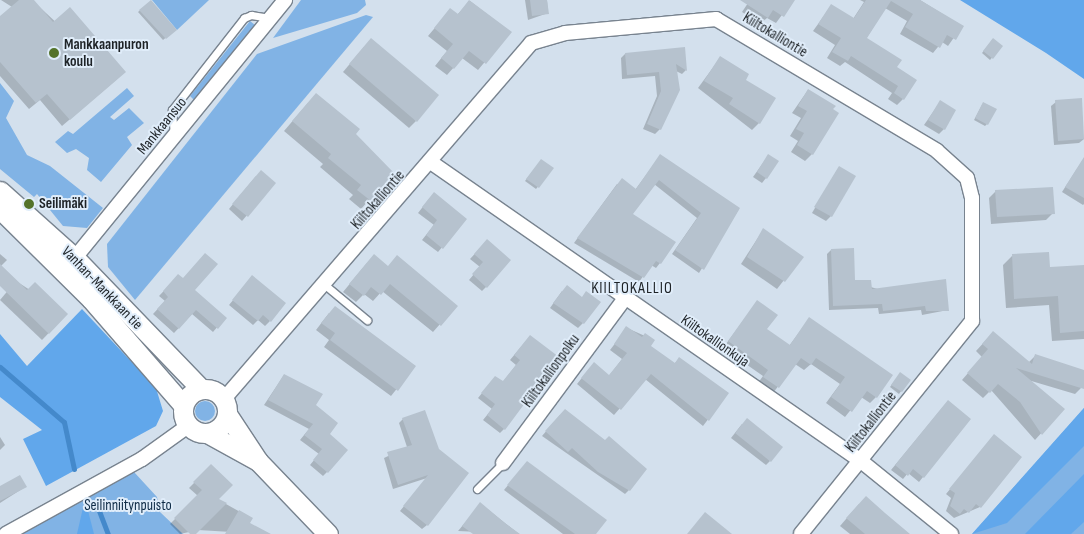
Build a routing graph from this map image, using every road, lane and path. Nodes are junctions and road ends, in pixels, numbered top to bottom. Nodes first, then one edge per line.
1 (284, 0) edge
2 (270, 18) junction
3 (174, 135) junction
4 (432, 163) junction
5 (0, 191) edge
6 (0, 209) edge
7 (70, 265) junction
8 (325, 285) junction
9 (625, 298) junction
10 (367, 320) dead end
11 (201, 388) junction
12 (183, 405) junction
13 (226, 406) junction
14 (188, 426) junction
15 (207, 433) junction
16 (258, 461) junction
17 (861, 461) junction
18 (503, 462) joint
19 (477, 489) dead end
20 (6, 534) edge
21 (328, 534) edge
22 (801, 534) edge
23 (951, 534) edge

1 - 2 street, Mankkaansuo
2 - 3 street, Mankkaansuo
2 - 3 lane
3 - 7 street, Mankkaansuo
4 - 8 street, Kiiltokalliontie
4 - 9 street, Kiiltokallionkuja
4 - 17 street, Kiiltokalliontie
5 - 7 main road, Vanhan-Mankkaan tie
6 - 7 main road, Vanhan-Mankkaan tie
7 - 11 main road, Vanhan-Mankkaan tie
7 - 12 main road, Vanhan-Mankkaan tie
8 - 10 lane
8 - 13 street, Kiiltokalliontie
9 - 17 street, Kiiltokallionkuja
9 - 18 street, Kiiltokallionpolku
11 - 12 main road
11 - 13 main road
12 - 14 main road
13 - 15 main road
13 - 16 main road
14 - 15 main road
14 - 20 street
15 - 16 main road
16 - 21 main road
17 - 22 street, Kiiltokalliontie
17 - 23 street, Kiiltokallionkuja
18 - 19 lane

